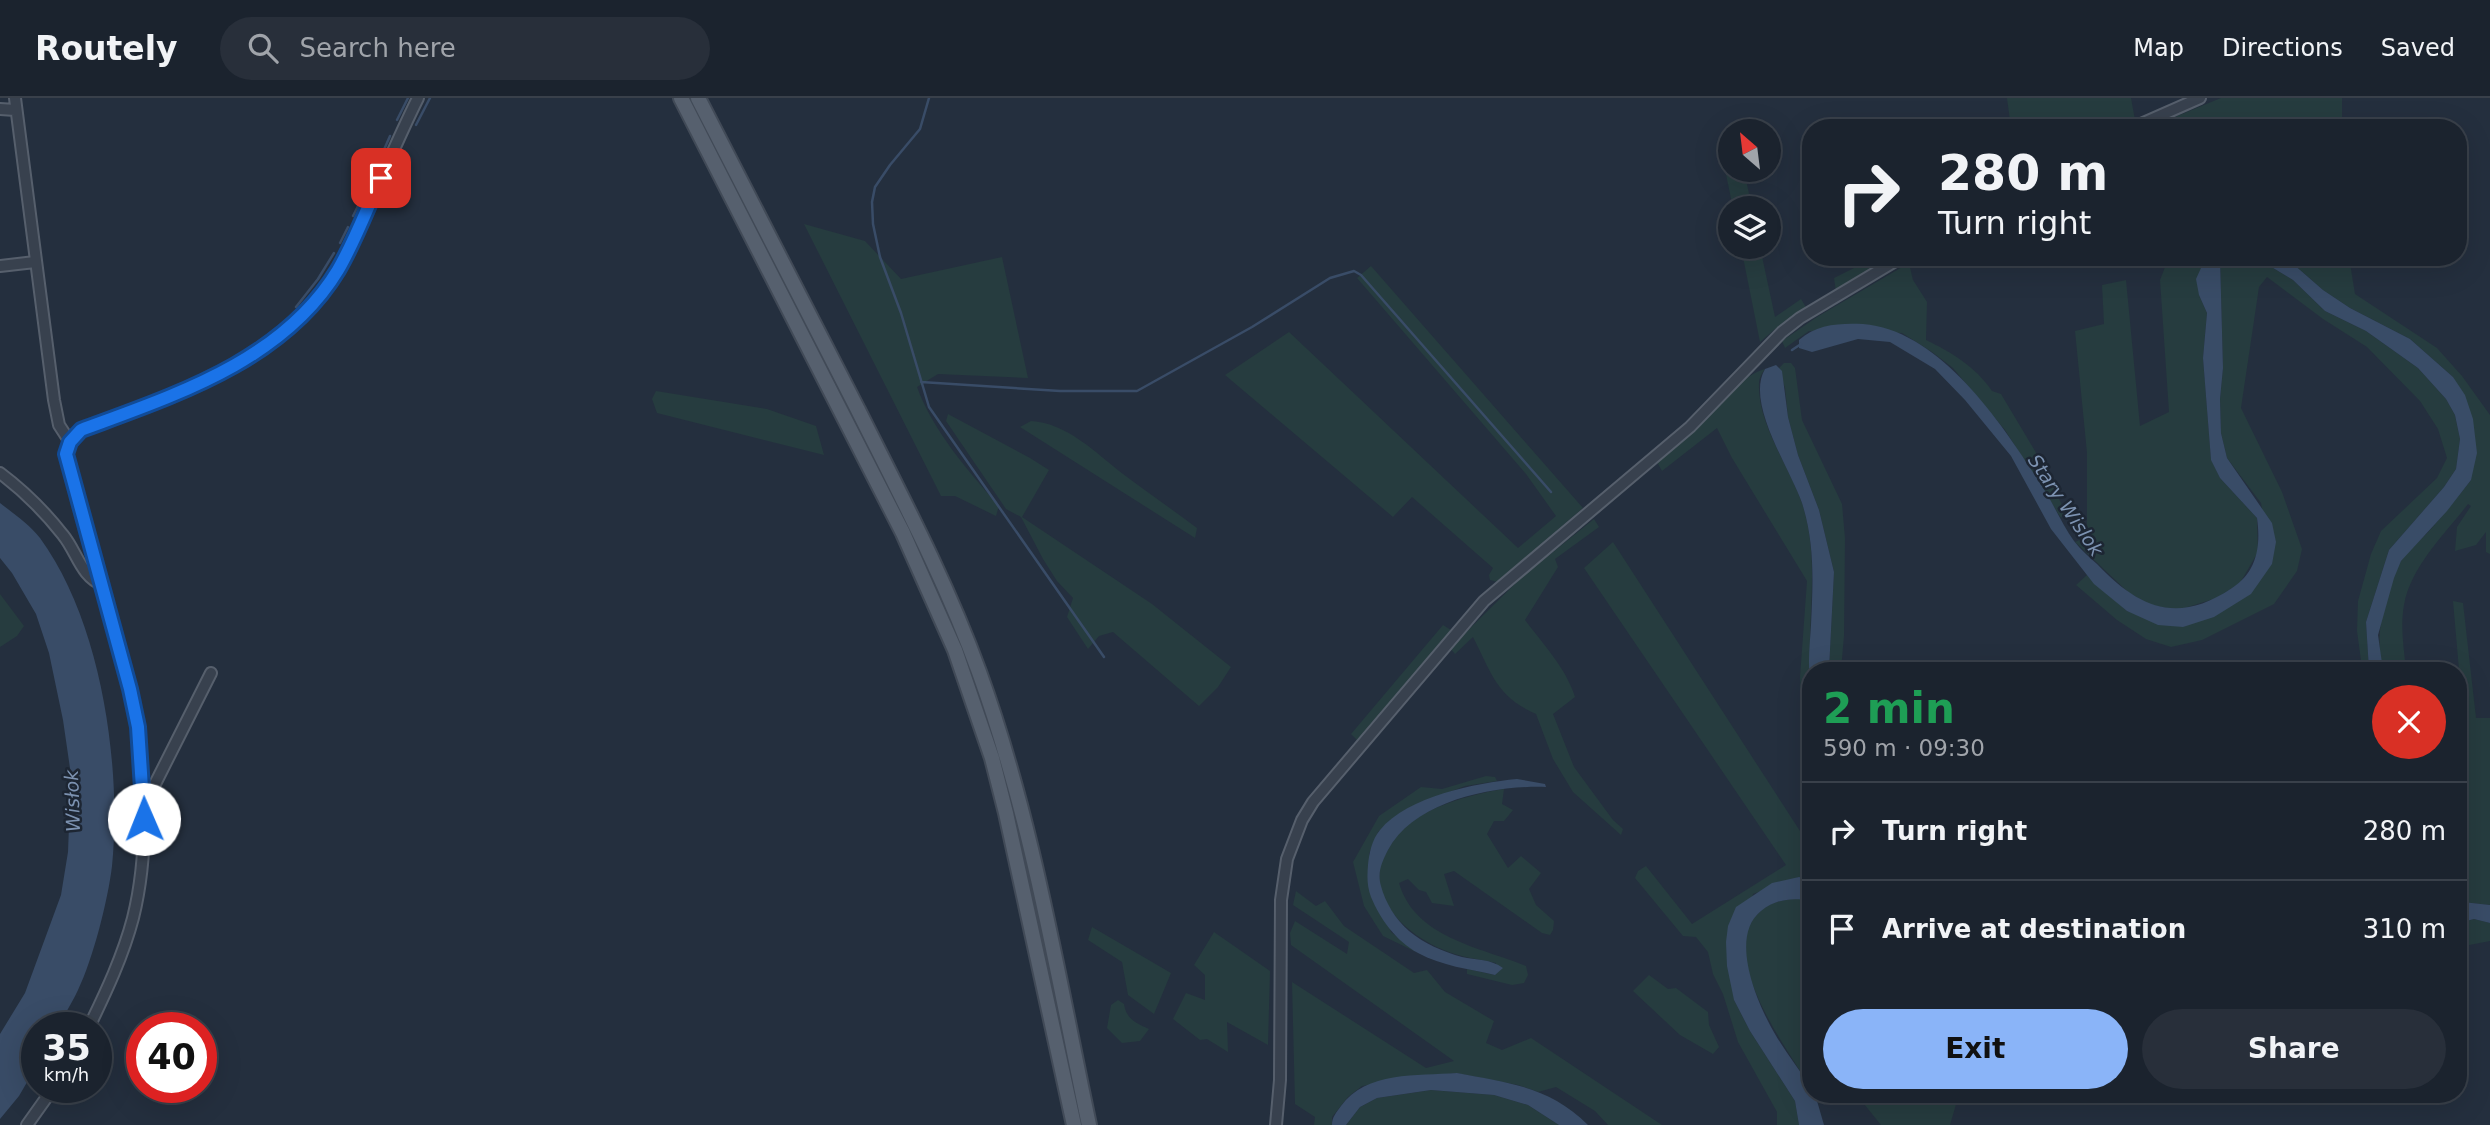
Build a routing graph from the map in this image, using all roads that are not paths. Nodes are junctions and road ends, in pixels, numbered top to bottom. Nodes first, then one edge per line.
1 (15, 98) edge
2 (418, 98) edge
3 (681, 98) edge
4 (698, 98) edge
5 (2200, 98) edge
6 (0, 109) edge
7 (15, 110) junction
8 (2152, 119) edge
9 (35, 262) junction
10 (0, 266) edge
11 (1887, 266) edge
12 (70, 442) junction
13 (0, 474) edge
14 (103, 585) junction
15 (211, 673) dead end
16 (143, 793) junction
17 (96, 1012) edge
18 (43, 1103) edge
19 (27, 1125) edge
20 (1074, 1125) edge
21 (1089, 1125) edge
22 (1276, 1125) edge

1 - 7 street
2 - 12 street
3 - 20 main road
4 - 21 main road
5 - 8 street
6 - 7 street
7 - 9 street
9 - 10 street
9 - 12 street
11 - 22 street
12 - 14 street
13 - 14 street
14 - 16 street
15 - 16 street
16 - 17 street
18 - 19 street

